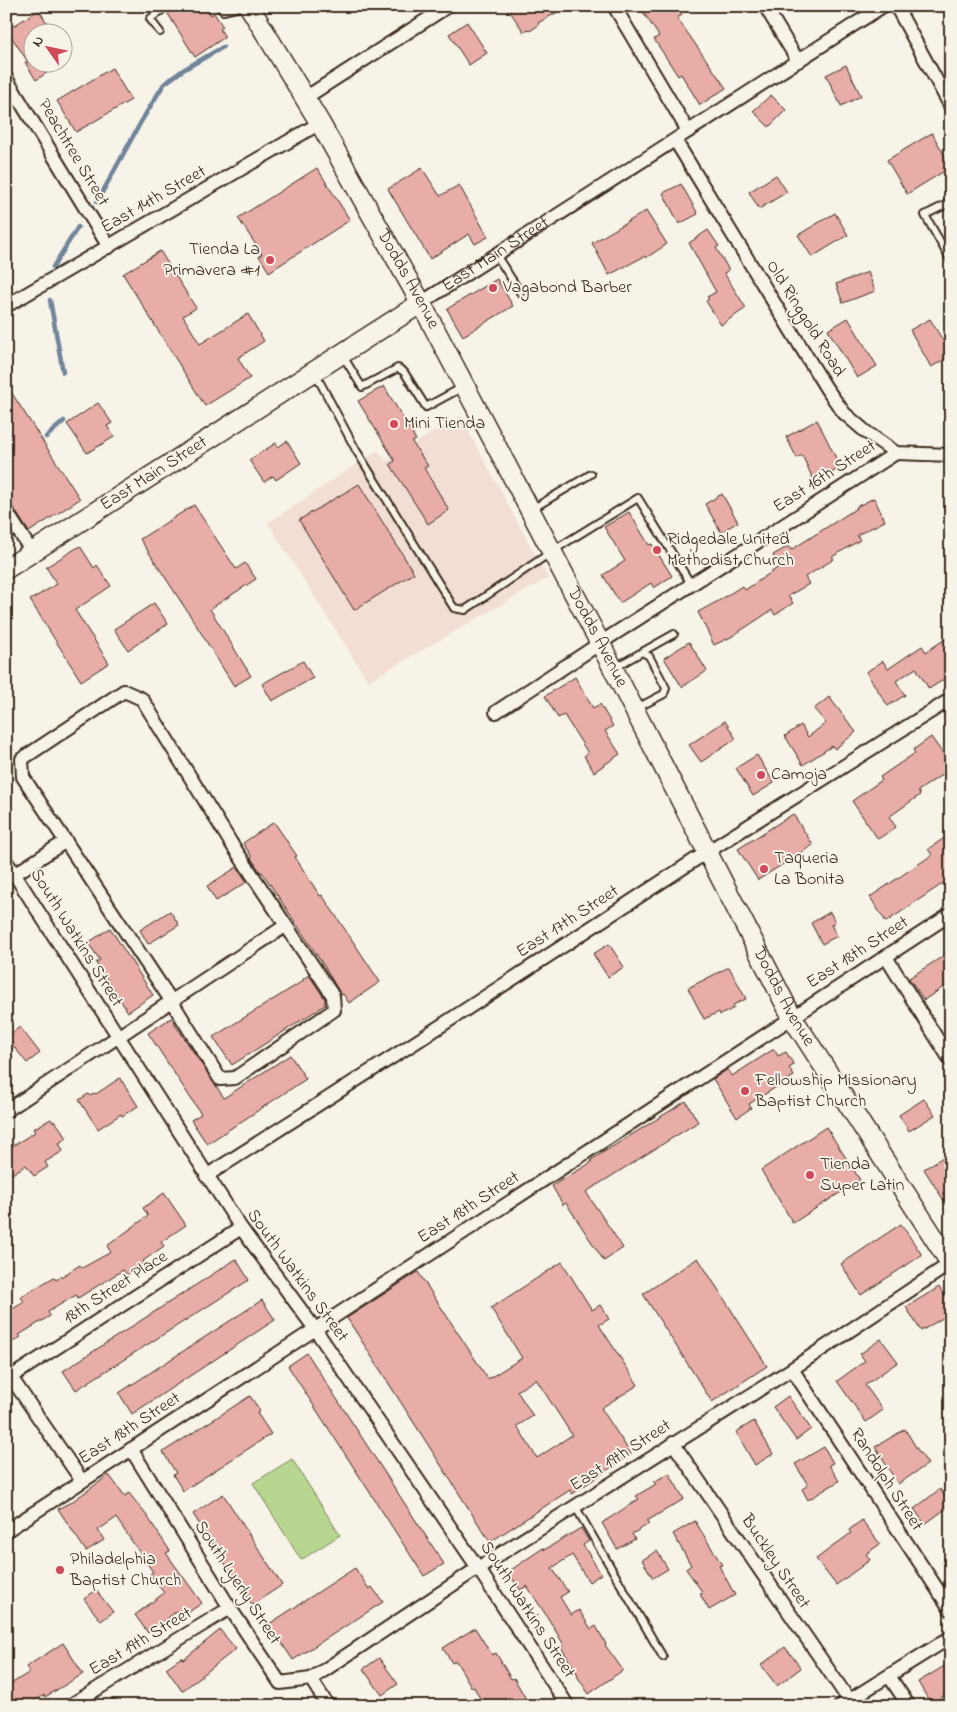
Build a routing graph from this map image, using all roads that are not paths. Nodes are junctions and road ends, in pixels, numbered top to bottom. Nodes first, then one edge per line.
1 (167, 6) edge
2 (219, 6) edge
3 (245, 6) edge
4 (249, 6) edge
5 (448, 6) edge
6 (614, 6) edge
7 (765, 6) edge
8 (883, 6) edge
9 (896, 6) edge
10 (160, 32) dead end
11 (798, 62) junction
12 (6, 78) edge
13 (305, 98) junction
14 (951, 107) edge
15 (320, 123) junction
16 (688, 131) junction
17 (674, 140) junction
18 (951, 202) edge
19 (109, 247) junction
20 (496, 255) junction
21 (951, 261) edge
22 (520, 292) dead end
23 (421, 303) junction
24 (6, 306) edge
25 (342, 354) junction
26 (314, 372) junction
27 (464, 387) junction
28 (896, 453) junction
29 (951, 455) edge
30 (591, 474) dead end
31 (6, 511) edge
32 (529, 511) junction
33 (32, 552) junction
34 (552, 552) junction
35 (6, 569) edge
36 (691, 584) junction
37 (674, 634) dead end
38 (600, 643) junction
39 (642, 652) junction
40 (612, 669) junction
41 (951, 699) edge
42 (634, 710) junction
43 (496, 712) dead end
44 (66, 841) junction
45 (707, 852) junction
46 (6, 860) edge
47 (15, 874) junction
48 (951, 914) edge
49 (285, 926) junction
50 (886, 956) junction
51 (172, 1002) junction
52 (792, 1018) junction
53 (117, 1036) junction
54 (951, 1062) edge
55 (6, 1111) edge
56 (206, 1176) junction
57 (241, 1228) junction
58 (951, 1263) edge
59 (315, 1329) junction
60 (792, 1369) junction
61 (8, 1373) edge
62 (673, 1444) junction
63 (131, 1449) junction
64 (82, 1481) junction
65 (575, 1506) junction
66 (6, 1531) edge
67 (478, 1568) junction
68 (230, 1608) junction
69 (951, 1610) edge
70 (951, 1637) edge
71 (663, 1657) dead end
72 (890, 1676) junction
73 (311, 1679) junction
74 (845, 1703) edge
75 (69, 1706) edge
76 (328, 1706) edge
77 (568, 1706) edge
78 (909, 1706) edge

1 - 10 lane
2 - 3 lane
4 - 13 main road, Dodds Avenue
5 - 13 street
6 - 16 street
7 - 11 street
8 - 11 street, East Main Street
9 - 14 street
11 - 16 street, East Main Street
12 - 19 street, Peachtree Street
13 - 15 main road, Dodds Avenue
15 - 19 street, East 14th Street
15 - 23 main road, Dodds Avenue
16 - 17 street, East Main Street
17 - 20 street, East Main Street
17 - 28 street, Old Ringgold Road
18 - 21 lane
19 - 24 street, East 14th Street
20 - 22 lane
20 - 23 street, East Main Street
23 - 25 main road, East Main Street
23 - 27 main road, Dodds Avenue
25 - 26 main road, East Main Street
25 - 27 lane
26 - 33 main road, East Main Street
26 - 34 lane
27 - 32 main road, Dodds Avenue
28 - 29 street
28 - 36 street, East 16th Street
30 - 32 lane
31 - 33 street
32 - 34 main road, Dodds Avenue
33 - 35 main road, East Main Street
34 - 36 lane
34 - 38 main road, Dodds Avenue
36 - 38 street, East 16th Street
37 - 39 lane
38 - 40 main road, Dodds Avenue
38 - 43 street, East 16th Street
39 - 40 lane
39 - 42 lane
40 - 42 main road, Dodds Avenue
41 - 45 street, East 17th Street
42 - 45 main road, Dodds Avenue
44 - 47 street
44 - 49 street
44 - 51 street
45 - 52 main road, Dodds Avenue
45 - 56 street, East 17th Street
46 - 47 street, South Watkins Street
47 - 53 street, South Watkins Street
48 - 50 street, East 18th Street
49 - 51 street
49 - 51 street
50 - 52 street, East 18th Street
50 - 54 street
51 - 53 street
52 - 58 main road, Dodds Avenue
52 - 59 street, East 18th Street
53 - 55 street
53 - 56 street, South Watkins Street
56 - 57 street, South Watkins Street
57 - 59 street, South Watkins Street
57 - 61 street, 18th Street Place
58 - 60 street, East 19th Street
59 - 63 street, East 18th Street
59 - 67 street, South Watkins Street
60 - 62 street, East 19th Street
60 - 69 street, Randolph Street
61 - 64 street
62 - 65 street, East 19th Street
62 - 74 street, Buckley Street
63 - 64 street, East 18th Street
63 - 68 street, South Lyerly Street
64 - 66 street, East 18th Street
65 - 67 street, East 19th Street
65 - 71 lane
67 - 73 street, East 19th Street
67 - 77 street, South Watkins Street
68 - 73 street, South Lyerly Street
68 - 75 street, East 19th Street
70 - 72 street
72 - 74 street
72 - 78 street
73 - 76 street

